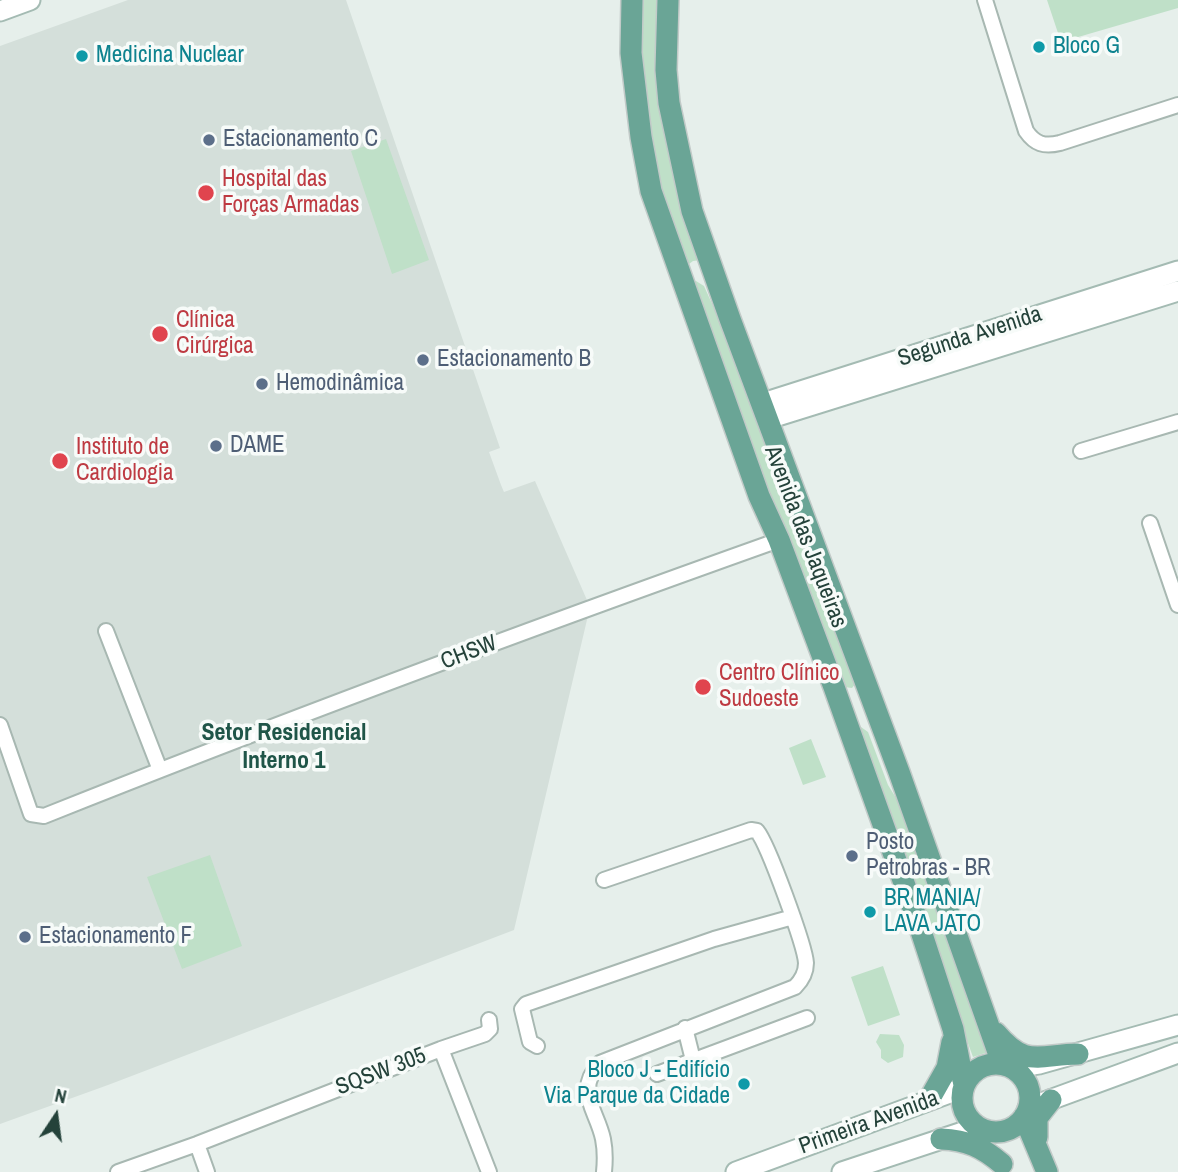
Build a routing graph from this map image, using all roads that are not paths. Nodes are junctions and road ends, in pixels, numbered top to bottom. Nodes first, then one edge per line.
1 (30, 0) edge
2 (632, 0) edge
3 (668, 0) edge
4 (985, 0) edge
5 (7, 6) edge
6 (1178, 105) edge
7 (1178, 271) edge
8 (714, 274) junction
9 (682, 281) junction
10 (1178, 291) edge
11 (765, 411) junction
12 (1178, 422) edge
13 (1081, 451) dead end
14 (1150, 523) dead end
15 (779, 540) junction
16 (1178, 605) edge
17 (106, 631) dead end
18 (865, 683) junction
19 (834, 688) junction
20 (878, 715) junction
21 (0, 725) edge
22 (851, 736) junction
23 (160, 770) junction
24 (604, 880) dead end
25 (793, 917) junction
26 (807, 1018) dead end
27 (489, 1020) dead end
28 (988, 1024) junction
29 (685, 1028) junction
30 (1169, 1028) edge
31 (953, 1029) junction
32 (537, 1046) dead end
33 (441, 1049) junction
34 (1078, 1054) junction
35 (1171, 1055) edge
36 (693, 1060) junction
37 (1009, 1067) junction
38 (657, 1074) dead end
39 (963, 1087) junction
40 (929, 1100) junction
41 (1051, 1100) junction
42 (1026, 1112) junction
43 (981, 1128) junction
44 (941, 1139) junction
45 (197, 1144) junction
46 (1043, 1162) edge
47 (1004, 1168) edge
48 (745, 1171) edge
49 (118, 1172) edge
50 (207, 1172) edge
51 (489, 1172) edge
52 (604, 1172) edge
53 (842, 1172) edge

1 - 5 street
2 - 9 main road, Avenida das Jaqueiras
3 - 8 main road, Avenida das Jaqueiras
4 - 6 street
7 - 11 street, Segunda Avenida
8 - 9 main road
8 - 11 main road, Avenida das Jaqueiras
9 - 15 main road, Avenida das Jaqueiras
10 - 11 street, Segunda Avenida
11 - 18 main road, Avenida das Jaqueiras
12 - 13 street
14 - 16 street
15 - 19 main road, Avenida das Jaqueiras
15 - 23 street, CHSW
17 - 23 street
18 - 19 main road
18 - 20 main road, Avenida das Jaqueiras
19 - 22 main road, Avenida das Jaqueiras
20 - 22 main road
20 - 28 main road, Avenida das Jaqueiras
21 - 23 street, CHSW
22 - 31 main road, Avenida das Jaqueiras
24 - 25 street
25 - 29 street
25 - 32 street
26 - 36 street
27 - 33 street
28 - 34 main road
28 - 37 main road, Avenida das Jaqueiras
29 - 36 street
29 - 52 street
30 - 34 street
30 - 35 street
31 - 39 main road, Avenida das Jaqueiras
31 - 40 main road
33 - 45 street, SQSW 305
33 - 51 street, SQSW 305
34 - 37 street
35 - 41 street
36 - 38 street
37 - 39 main road
37 - 42 main road
39 - 40 street, Primeira Avenida
39 - 43 main road
40 - 48 street, Primeira Avenida
41 - 42 street
41 - 46 main road
42 - 43 main road
42 - 46 main road
43 - 44 street, Primeira Avenida
43 - 47 main road
44 - 47 main road
44 - 53 street, Primeira Avenida
45 - 49 street, SQSW 305
45 - 50 street

